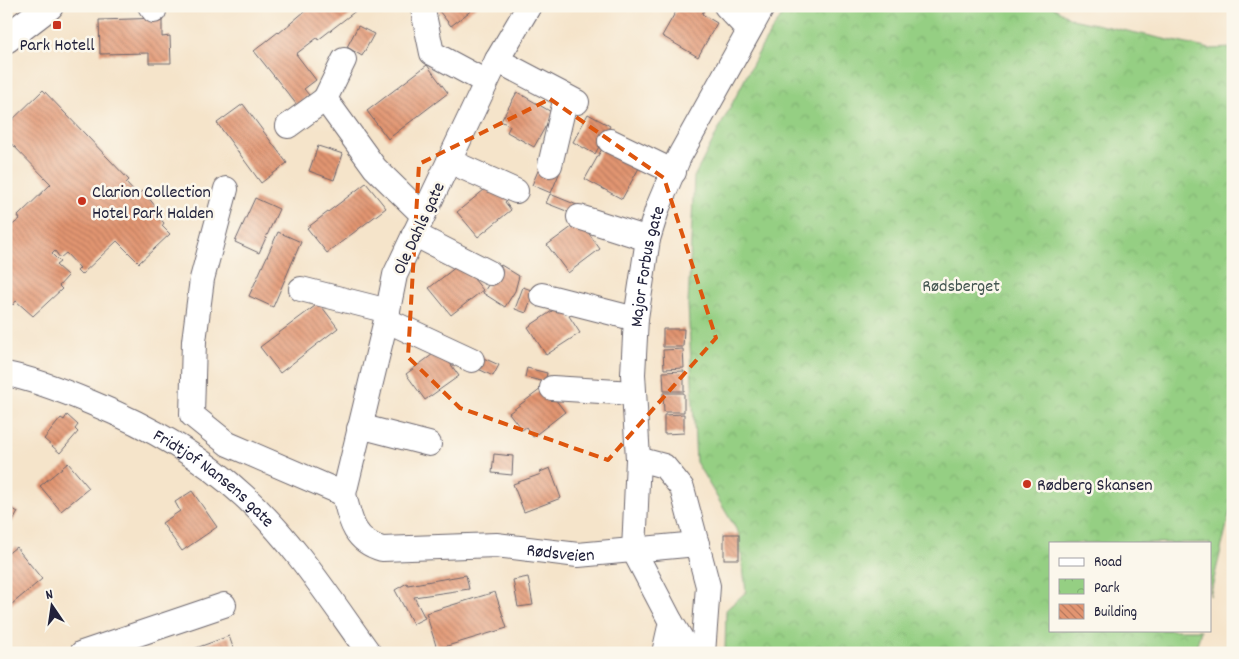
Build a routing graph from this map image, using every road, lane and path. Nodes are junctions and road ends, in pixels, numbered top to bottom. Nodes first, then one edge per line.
1 (49, 6) edge
2 (424, 6) edge
3 (528, 6) edge
4 (726, 6) edge
5 (763, 6) edge
6 (750, 27) junction
7 (6, 39) edge
8 (344, 60) dead end
9 (498, 60) junction
10 (486, 82) junction
11 (325, 98) junction
12 (288, 126) dead end
13 (610, 140) dead end
14 (449, 161) junction
15 (550, 165) dead end
16 (674, 172) junction
17 (226, 189) dead end
18 (516, 191) dead end
19 (579, 217) dead end
20 (419, 225) junction
21 (648, 239) junction
22 (490, 273) dead end
23 (301, 288) dead end
24 (542, 295) dead end
25 (387, 315) junction
26 (636, 318) junction
27 (472, 360) dead end
28 (6, 374) edge
29 (552, 388) dead end
30 (633, 393) junction
31 (359, 429) junction
32 (429, 444) dead end
33 (638, 459) junction
34 (344, 494) junction
35 (697, 544) junction
36 (372, 546) joint
37 (634, 550) junction
38 (224, 605) dead end
39 (671, 622) junction
40 (82, 653) edge
41 (369, 653) edge
42 (664, 653) edge
43 (690, 653) edge
44 (704, 653) edge

1 - 7 highway
2 - 10 street
3 - 9 street, Ole Dahls gate
4 - 6 street
5 - 6 street, Major Forbus gate
6 - 16 street, Major Forbus gate
8 - 11 street
9 - 10 street, Ole Dahls gate
9 - 15 street
10 - 14 street, Ole Dahls gate
11 - 12 street
11 - 20 street
13 - 16 street
14 - 18 street
14 - 20 street, Ole Dahls gate
16 - 21 street, Major Forbus gate
17 - 34 street
19 - 21 street
20 - 22 street
20 - 25 street, Ole Dahls gate
21 - 26 street, Major Forbus gate
23 - 25 street
24 - 26 street
25 - 27 street
25 - 31 street, Ole Dahls gate
26 - 30 street, Major Forbus gate
28 - 41 street, Fridtjof Nansens gate
29 - 30 street
30 - 33 street, Major Forbus gate
31 - 32 street
31 - 34 street, Ole Dahls gate
33 - 35 street
33 - 37 street, Major Forbus gate
34 - 36 street, Ole Dahls gate
35 - 37 street, Rødsveien
35 - 44 street
36 - 37 street, Rødsveien
37 - 39 street
38 - 40 street
39 - 42 street
39 - 43 street

